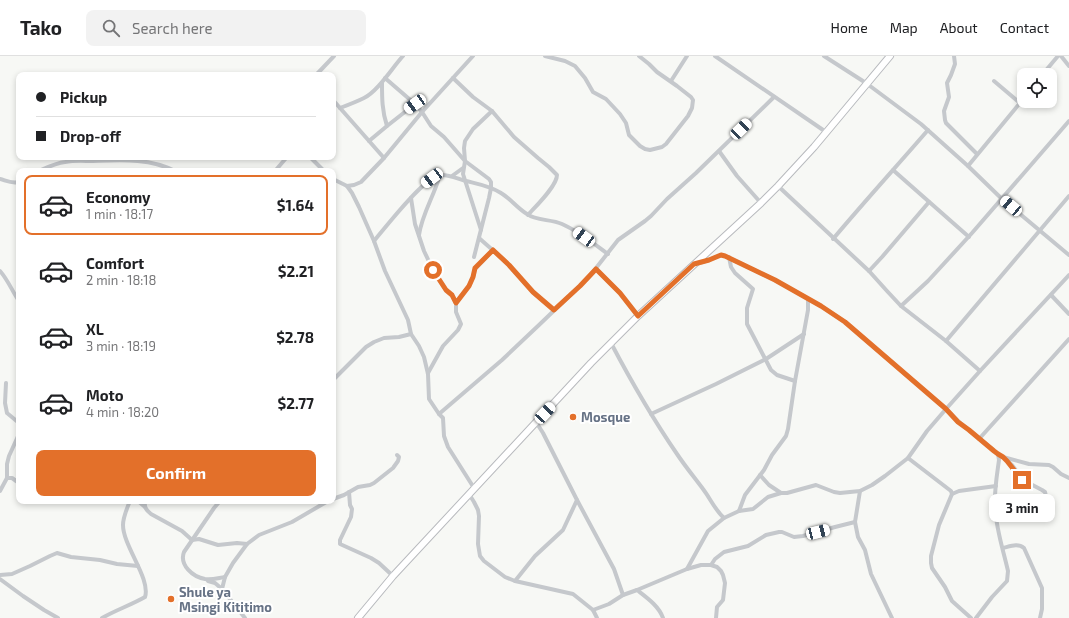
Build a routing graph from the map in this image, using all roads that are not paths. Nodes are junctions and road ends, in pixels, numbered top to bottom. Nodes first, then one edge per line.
1 (334, 56) edge
2 (403, 56) edge
3 (473, 56) edge
4 (545, 56) edge
5 (639, 56) edge
6 (687, 56) edge
7 (715, 56) edge
8 (824, 56) edge
9 (890, 56) edge
10 (954, 56) edge
11 (1057, 56) edge
12 (1061, 56) edge
13 (1069, 66) edge
14 (1048, 68) edge
15 (319, 72) edge
16 (453, 78) junction
17 (383, 80) junction
18 (671, 81) junction
19 (994, 81) dead end
20 (866, 83) junction
21 (774, 97) junction
22 (1017, 100) edge
23 (336, 103) edge
24 (415, 104) junction
25 (1017, 107) edge
26 (340, 108) junction
27 (492, 111) junction
28 (422, 112) junction
29 (1069, 121) edge
30 (387, 126) junction
31 (1067, 127) edge
32 (928, 130) junction
33 (826, 132) junction
34 (369, 141) junction
35 (719, 150) junction
36 (977, 154) junction
37 (384, 158) junction
38 (124, 160) edge
39 (124, 160) edge
40 (136, 160) edge
41 (136, 160) edge
42 (284, 160) edge
43 (313, 160) edge
44 (465, 161) junction
45 (968, 166) junction
46 (464, 167) junction
47 (46, 168) edge
48 (168, 168) edge
49 (278, 168) edge
50 (321, 168) edge
51 (893, 170) junction
52 (440, 175) junction
53 (452, 176) junction
54 (0, 178) edge
55 (336, 180) edge
56 (465, 181) junction
57 (16, 183) edge
58 (348, 186) junction
59 (778, 186) junction
60 (491, 188) junction
61 (1069, 196) edge
62 (411, 198) junction
63 (1002, 199) junction
64 (929, 202) junction
65 (761, 203) junction
66 (528, 215) junction
67 (1039, 230) junction
68 (481, 231) junction
69 (419, 235) junction
70 (969, 237) junction
71 (479, 238) junction
72 (833, 239) junction
73 (374, 242) junction
74 (493, 250) junction
75 (608, 254) junction
76 (1069, 255) edge
77 (474, 257) dead end
78 (728, 257) junction
79 (694, 264) junction
80 (596, 269) junction
81 (0, 271) edge
82 (869, 271) junction
83 (1069, 274) edge
84 (1051, 295) junction
85 (16, 296) edge
86 (808, 299) junction
87 (456, 303) junction
88 (901, 306) junction
89 (554, 310) junction
90 (1069, 314) edge
91 (638, 316) junction
92 (411, 334) junction
93 (804, 334) junction
94 (1069, 339) edge
95 (946, 341) junction
96 (611, 343) junction
97 (766, 358) junction
98 (980, 371) junction
99 (428, 374) junction
100 (336, 377) edge
101 (795, 381) junction
102 (6, 383) dead end
103 (946, 409) junction
104 (439, 414) junction
105 (651, 414) junction
106 (16, 420) edge
107 (536, 422) junction
108 (979, 439) junction
109 (16, 441) edge
110 (998, 454) junction
111 (397, 455) dead end
112 (1003, 457) junction
113 (908, 458) junction
114 (760, 475) junction
115 (7, 478) junction
116 (1069, 478) edge
117 (16, 481) edge
118 (996, 486) junction
119 (474, 488) junction
120 (0, 491) edge
121 (860, 491) junction
122 (349, 492) junction
123 (781, 493) junction
124 (469, 494) junction
125 (952, 494) junction
126 (336, 498) edge
127 (577, 500) junction
128 (1047, 501) dead end
129 (129, 504) edge
130 (142, 504) edge
131 (217, 504) edge
132 (323, 504) edge
133 (145, 507) joint
134 (739, 511) junction
135 (724, 518) junction
136 (855, 522) junction
137 (192, 540) junction
138 (247, 544) junction
139 (1003, 548) junction
140 (711, 565) junction
141 (138, 566) junction
142 (687, 568) junction
143 (0, 575) edge
144 (393, 576) junction
145 (225, 577) junction
146 (0, 579) edge
147 (206, 580) junction
148 (516, 581) junction
149 (222, 589) junction
150 (637, 590) junction
151 (624, 594) junction
152 (594, 610) junction
153 (363, 615) edge
154 (979, 617) edge
155 (58, 618) edge
156 (102, 618) edge
157 (245, 618) edge
158 (358, 618) edge
159 (598, 618) edge
160 (663, 618) edge
161 (716, 618) edge
162 (892, 618) edge
163 (971, 618) edge
164 (1040, 618) edge

1 - 15 street
2 - 17 street
3 - 16 street
4 - 18 street
5 - 18 street
6 - 18 street
7 - 21 street
8 - 20 street
9 - 20 highway
10 - 36 street
11 - 14 street
12 - 13 street
16 - 27 street
16 - 28 street
17 - 24 street
17 - 26 street
17 - 30 street
19 - 22 street
20 - 32 street
20 - 33 highway
21 - 33 street
21 - 35 street
23 - 26 street
24 - 28 street
24 - 30 street
25 - 36 street
26 - 34 street
27 - 44 street
27 - 66 street
28 - 37 street
28 - 44 street
29 - 31 street
30 - 34 street
31 - 63 street
32 - 45 street
32 - 51 street
33 - 59 highway
34 - 37 street
35 - 65 street
35 - 75 street
36 - 45 street
37 - 58 street
38 - 41 street
39 - 47 street
40 - 48 street
42 - 49 street
43 - 50 street
44 - 46 street
44 - 60 street
45 - 63 street
46 - 53 street
46 - 56 street
51 - 64 street
51 - 72 street
52 - 53 street
52 - 62 street
52 - 69 street
53 - 56 street
54 - 57 street
55 - 58 street
56 - 60 street
56 - 68 street
58 - 73 street
59 - 65 highway
59 - 72 street
60 - 66 street
60 - 68 street
61 - 67 street
62 - 69 street
62 - 73 street
63 - 67 street
63 - 70 street
64 - 70 street
64 - 82 street
65 - 79 highway
66 - 75 street
67 - 76 street
67 - 95 street
68 - 71 street
69 - 87 street
70 - 88 street
71 - 74 street
71 - 77 street
72 - 82 street
73 - 92 street
74 - 87 street
74 - 89 street
75 - 80 street
78 - 79 street
78 - 86 street
78 - 97 street
79 - 91 highway
80 - 89 street
80 - 91 street
81 - 85 street
82 - 88 street
83 - 84 street
84 - 90 street
84 - 98 street
86 - 93 street
86 - 103 street
87 - 99 street
88 - 95 street
89 - 104 street
91 - 96 highway
92 - 99 street
92 - 100 street
93 - 97 street
93 - 101 street
94 - 108 street
95 - 98 street
96 - 105 street
96 - 107 highway
97 - 101 street
97 - 105 street
98 - 103 street
99 - 104 street
101 - 114 street
102 - 106 street
103 - 108 street
103 - 113 street
104 - 119 street
105 - 135 street
107 - 119 highway
107 - 127 street
108 - 110 street
109 - 115 street
110 - 112 street
110 - 118 street
111 - 122 street
112 - 116 street
112 - 128 street
113 - 121 street
113 - 125 street
114 - 123 street
114 - 134 street
115 - 117 street
115 - 120 street
118 - 125 street
118 - 139 street
119 - 124 highway
121 - 123 street
121 - 136 street
122 - 126 street
122 - 144 street
123 - 134 street
124 - 144 highway
124 - 148 street
125 - 163 street
127 - 148 street
127 - 151 street
129 - 141 street
130 - 133 street
131 - 137 street
132 - 138 street
133 - 137 street
134 - 135 street
135 - 142 street
136 - 140 street
136 - 162 street
137 - 138 street
137 - 147 street
138 - 145 street
139 - 154 street
139 - 164 street
140 - 142 street
140 - 161 street
141 - 143 street
141 - 156 street
142 - 150 street
144 - 153 highway
145 - 147 street
145 - 149 street
146 - 155 street
147 - 149 street
148 - 152 street
149 - 157 street
150 - 151 street
150 - 160 street
151 - 152 street
152 - 159 street
153 - 158 highway

